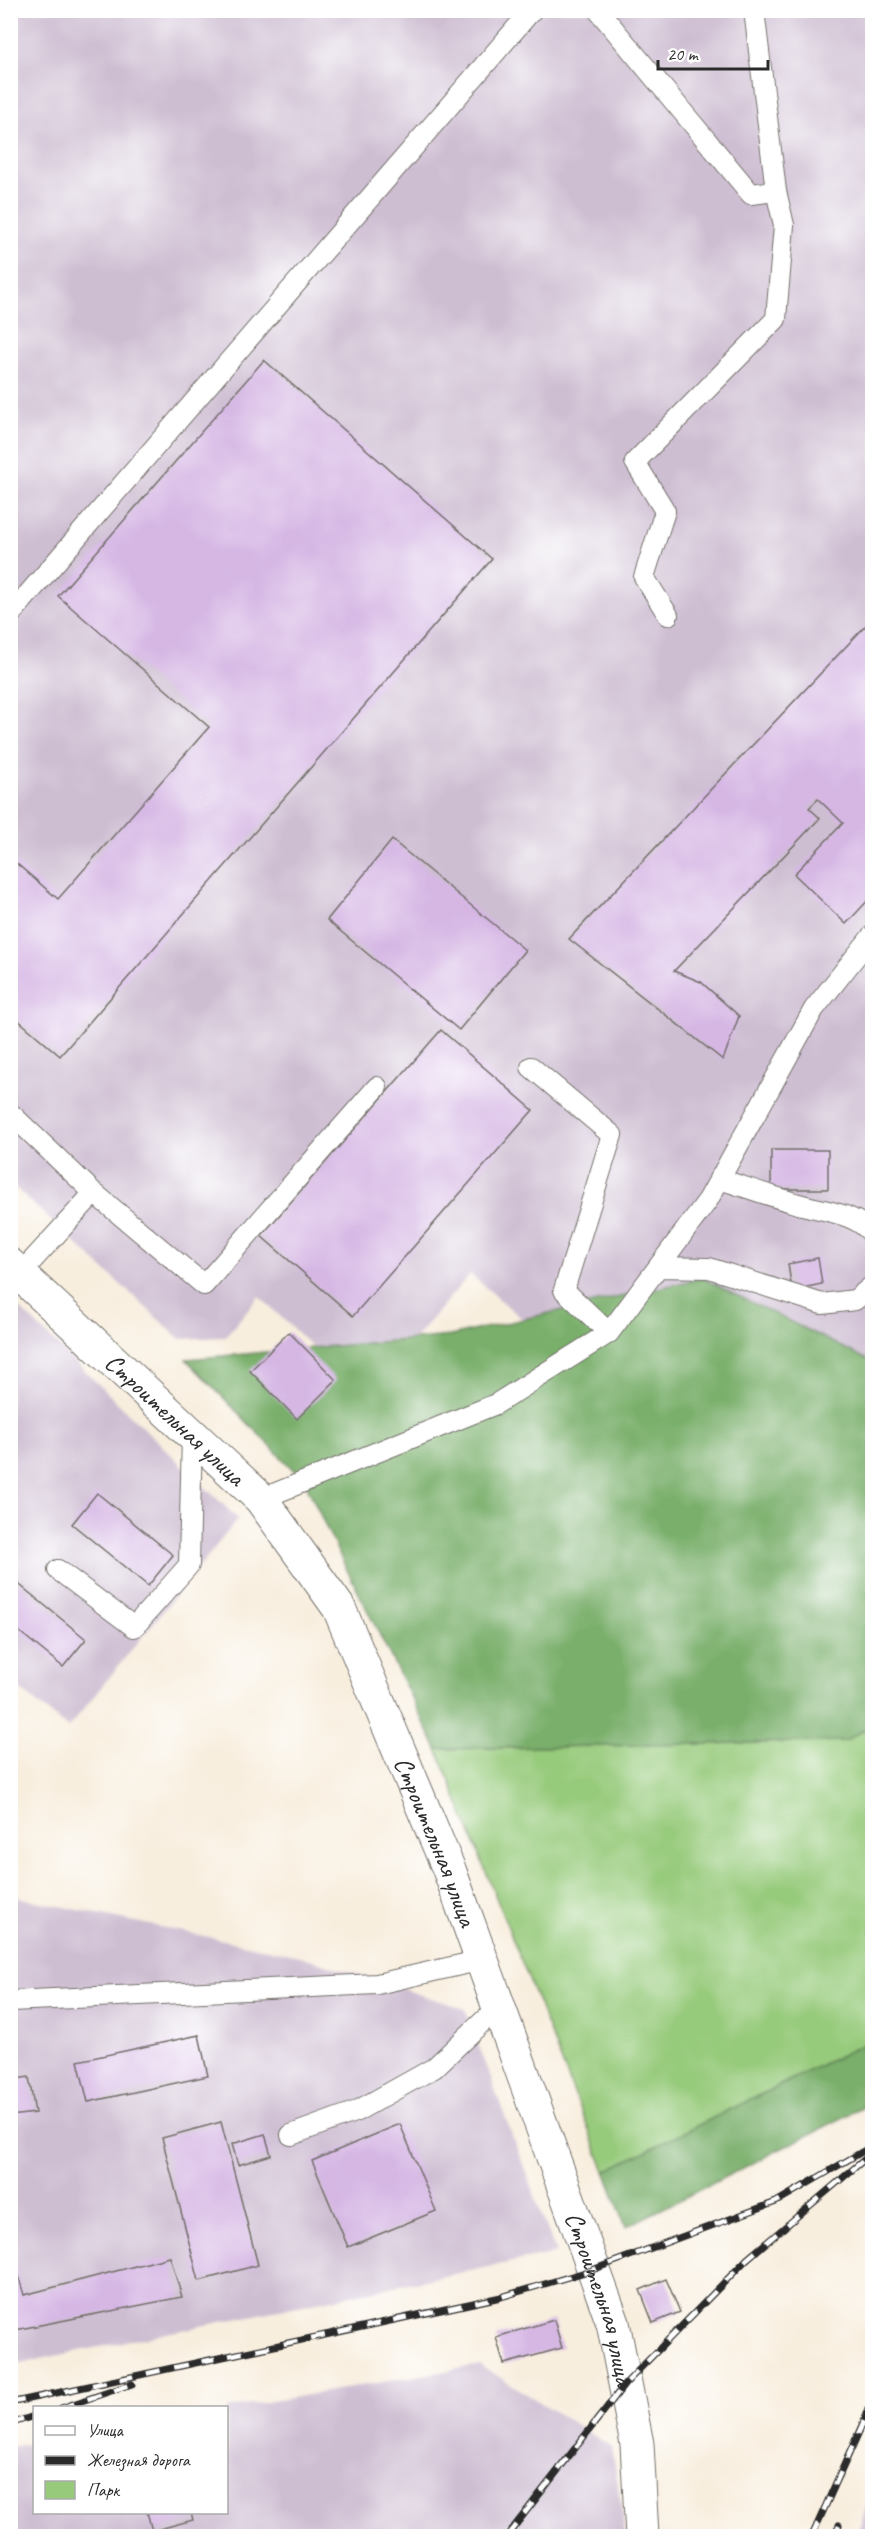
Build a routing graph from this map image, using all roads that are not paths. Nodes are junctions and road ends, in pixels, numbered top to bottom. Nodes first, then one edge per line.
1 (532, 10) edge
2 (598, 10) edge
3 (754, 10) edge
4 (776, 191) junction
5 (10, 615) edge
6 (668, 615) dead end
7 (873, 936) edge
8 (531, 1067) dead end
9 (377, 1087) dead end
10 (10, 1113) edge
11 (719, 1179) junction
12 (94, 1193) junction
13 (873, 1234) edge
14 (658, 1267) junction
15 (15, 1270) edge
16 (873, 1286) edge
17 (609, 1333) junction
18 (192, 1434) junction
19 (261, 1499) junction
20 (58, 1570) dead end
21 (482, 1960) junction
22 (10, 2001) edge
23 (499, 2006) junction
24 (291, 2135) dead end
25 (642, 2536) edge

1 - 5 lane
2 - 4 lane
3 - 4 lane
4 - 6 lane
7 - 11 lane
8 - 17 lane
9 - 12 lane
10 - 12 lane
11 - 13 lane
11 - 14 lane
12 - 15 lane
14 - 16 lane
14 - 17 lane
15 - 18 street, Строительная улица
17 - 19 lane
18 - 19 street, Строительная улица
18 - 20 lane
19 - 21 street, Строительная улица
21 - 22 lane
21 - 23 street, Строительная улица
23 - 24 lane
23 - 25 street, Строительная улица

